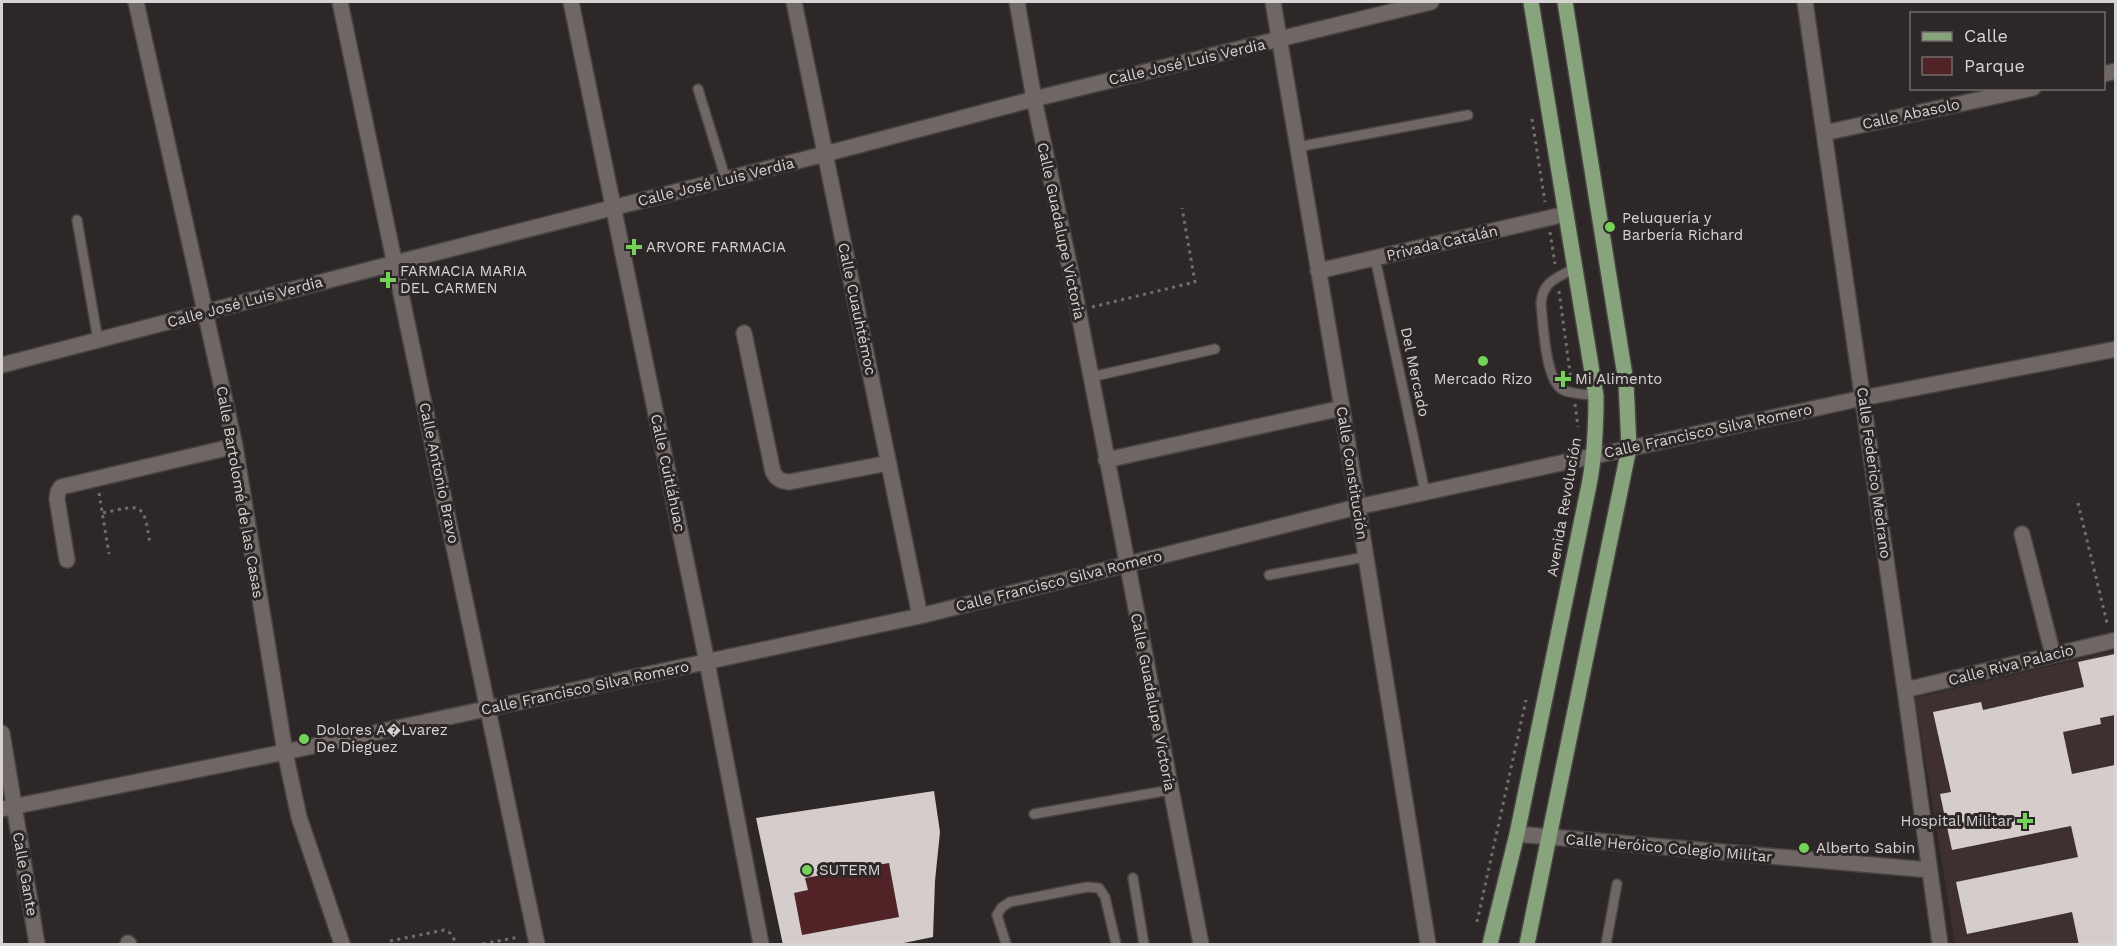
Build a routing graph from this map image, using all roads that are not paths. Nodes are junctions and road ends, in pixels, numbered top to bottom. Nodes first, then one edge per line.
1 (136, 2) edge
2 (340, 2) edge
3 (571, 2) edge
4 (794, 2) edge
5 (1017, 2) edge
6 (1273, 2) edge
7 (1431, 2) edge
8 (1531, 2) edge
9 (1565, 2) edge
10 (1805, 2) edge
11 (1278, 40) junction
12 (698, 89) dead end
13 (2024, 90) edge
14 (1034, 99) junction
15 (1468, 115) dead end
16 (1824, 133) junction
17 (1296, 147) junction
18 (825, 154) junction
19 (726, 180) junction
20 (613, 208) junction
21 (1566, 214) junction
22 (77, 220) dead end
23 (1375, 258) junction
24 (395, 263) junction
25 (1575, 268) junction
26 (1318, 271) junction
27 (205, 312) junction
28 (744, 333) dead end
29 (98, 340) junction
30 (1215, 349) dead end
31 (2115, 349) edge
32 (2, 365) edge
33 (1090, 377) junction
34 (1596, 396) junction
35 (1863, 398) junction
36 (1342, 408) junction
37 (235, 446) junction
38 (1629, 448) junction
39 (1595, 456) junction
40 (1106, 460) junction
41 (889, 463) junction
42 (1425, 492) junction
43 (1357, 507) junction
44 (2022, 534) dead end
45 (1365, 557) junction
46 (67, 560) dead end
47 (1126, 564) junction
48 (1269, 575) dead end
49 (920, 616) junction
50 (2114, 640) edge
51 (2053, 655) junction
52 (707, 662) junction
53 (1905, 690) junction
54 (488, 708) junction
55 (2, 733) edge
56 (285, 752) junction
57 (1170, 790) junction
58 (8, 808) edge
59 (1034, 814) dead end
60 (1516, 834) junction
61 (1549, 838) junction
62 (1930, 870) junction
63 (1133, 878) dead end
64 (1617, 884) dead end
65 (536, 939) edge
66 (37, 945) edge
67 (342, 945) edge
68 (761, 945) edge
69 (1006, 945) edge
70 (1116, 945) edge
71 (1144, 945) edge
72 (1201, 945) edge
73 (1428, 945) edge
74 (1490, 945) edge
75 (1527, 945) edge
76 (1606, 945) edge
77 (1940, 945) edge

1 - 27 street, Calle Bartolomé de las Casas
2 - 24 street, Calle Antonio Bravo
3 - 20 street, Calle Cuitláhuac
4 - 18 street, Calle Cuauhtémoc
5 - 14 street, Calle Guadalupe Victoria
6 - 11 street, Calle Constitución
7 - 11 street, Calle José Luis Verdia
8 - 21 main road, Avenida Revolución
9 - 38 main road
10 - 16 street, Calle Federico Medrano
11 - 14 street, Calle José Luis Verdia
11 - 17 street, Calle Constitución
12 - 19 lane
13 - 16 street, Calle Abasolo
14 - 18 street, Calle José Luis Verdia
14 - 33 street, Calle Guadalupe Victoria
15 - 17 lane
16 - 35 street, Calle Federico Medrano
17 - 26 street, Calle Constitución
18 - 19 street, Calle José Luis Verdia
18 - 41 street, Calle Cuauhtémoc
19 - 20 street, Calle José Luis Verdia
20 - 24 street, Calle José Luis Verdia
20 - 52 street, Calle Cuitláhuac
21 - 23 street, Privada Catalán
21 - 25 main road, Avenida Revolución
22 - 29 lane
23 - 26 street, Privada Catalán
23 - 42 lane, Del Mercado
24 - 27 street, Calle José Luis Verdia
24 - 54 street, Calle Antonio Bravo
25 - 34 main road, Avenida Revolución
25 - 34 lane
26 - 36 street, Calle Constitución
27 - 29 street, Calle José Luis Verdia
27 - 37 street, Calle Bartolomé de las Casas
28 - 41 street
29 - 32 street, Calle José Luis Verdia
30 - 33 lane
31 - 35 street, Calle Francisco Silva Romero
33 - 40 street, Calle Guadalupe Victoria
34 - 39 main road, Avenida Revolución
35 - 38 street, Calle Francisco Silva Romero
35 - 53 street, Calle Federico Medrano
36 - 40 street
36 - 43 street, Calle Constitución
37 - 46 street
37 - 56 street, Calle Bartolomé de las Casas
38 - 39 street, Calle Francisco Silva Romero
38 - 61 main road
39 - 42 street, Calle Francisco Silva Romero
39 - 60 main road, Avenida Revolución
40 - 47 street, Calle Guadalupe Victoria
41 - 49 street, Calle Cuauhtémoc
42 - 43 street, Calle Francisco Silva Romero
43 - 45 street, Calle Constitución
43 - 47 street, Calle Francisco Silva Romero
44 - 51 street
45 - 48 lane
45 - 73 street, Calle Constitución
47 - 49 street, Calle Francisco Silva Romero
47 - 57 street, Calle Guadalupe Victoria
49 - 52 street, Calle Francisco Silva Romero
50 - 51 street, Calle Riva Palacio
51 - 53 street, Calle Riva Palacio
52 - 54 street, Calle Francisco Silva Romero
52 - 68 street, Calle Cuitláhuac
53 - 62 street, Calle Federico Medrano
54 - 56 street, Calle Francisco Silva Romero
54 - 65 street, Calle Antonio Bravo
55 - 58 street, Calle Gante
56 - 58 street, Calle Francisco Silva Romero
56 - 67 street, Calle Bartolomé de las Casas
57 - 59 lane
57 - 72 street, Calle Guadalupe Victoria
58 - 66 street, Calle Gante
60 - 61 street, Calle Heróico Colegio Militar
60 - 74 main road, Avenida Revolución
61 - 62 street, Calle Heróico Colegio Militar
61 - 75 main road
62 - 77 street, Calle Federico Medrano
63 - 71 lane
64 - 76 lane
69 - 70 lane

